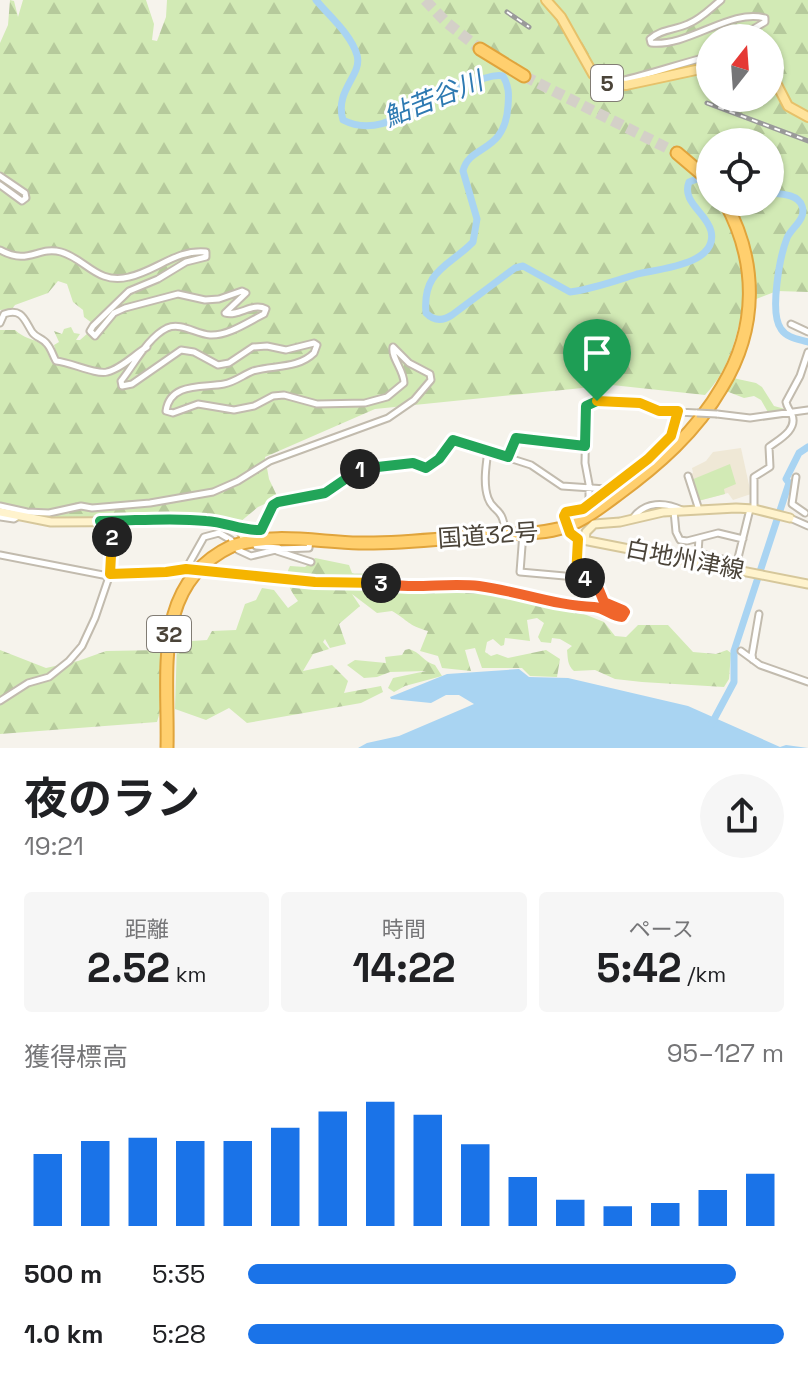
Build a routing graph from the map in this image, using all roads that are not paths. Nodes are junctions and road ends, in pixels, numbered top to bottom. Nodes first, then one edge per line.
1 (546, 0) edge
2 (721, 0) edge
3 (724, 24) edge
4 (762, 24) edge
5 (696, 34) edge
6 (484, 51) tunnel mouth
7 (696, 60) edge
8 (696, 70) edge
9 (522, 75) tunnel mouth
10 (619, 86) junction
11 (784, 98) edge
12 (808, 117) edge
13 (680, 155) tunnel mouth
14 (696, 169) edge
15 (0, 176) edge
16 (0, 185) edge
17 (733, 216) edge
18 (0, 250) edge
19 (0, 323) edge
20 (791, 324) dead end
21 (808, 332) edge
22 (148, 346) junction
23 (808, 352) edge
24 (808, 410) edge
25 (678, 411) junction
26 (791, 414) junction
27 (585, 446) junction
28 (488, 451) junction
29 (508, 457) junction
30 (688, 476) dead end
31 (796, 477) dead end
32 (589, 489) junction
33 (606, 489) junction
34 (589, 504) junction
35 (0, 506) edge
36 (754, 509) junction
37 (699, 510) junction
38 (674, 511) junction
39 (684, 511) junction
40 (792, 513) junction
41 (806, 513) edge
42 (0, 515) edge
43 (633, 518) junction
44 (100, 521) junction
45 (568, 526) junction
46 (808, 526) edge
47 (505, 533) junction
48 (523, 533) junction
49 (699, 537) junction
50 (743, 539) junction
51 (310, 540) junction
52 (581, 540) junction
53 (240, 541) junction
54 (278, 550) junction
55 (0, 555) edge
56 (311, 562) dead end
57 (735, 566) junction
58 (186, 569) junction
59 (109, 575) junction
60 (576, 577) junction
61 (808, 584) edge
62 (759, 614) dead end
63 (741, 651) dead end
64 (753, 661) junction
65 (808, 682) edge
66 (0, 701) edge
67 (167, 748) edge

1 - 10 main road, 5
2 - 5 street
3 - 4 street
6 - 9 highway
7 - 10 street
8 - 10 main road, 5
11 - 12 main road
13 - 14 highway
15 - 16 street
17 - 45 highway, 国道32号
18 - 22 street
19 - 22 street
20 - 21 street
22 - 35 street
23 - 26 street
24 - 26 street
25 - 26 street, bridge
25 - 27 street
25 - 33 street
26 - 36 street
27 - 29 street
27 - 32 street
28 - 29 street
28 - 47 street
28 - 53 street
29 - 32 street
30 - 37 street
31 - 40 street
32 - 33 street
32 - 34 street
33 - 34 street
34 - 45 street
36 - 37 main road
36 - 40 main road
36 - 50 street
37 - 39 main road
38 - 39 main road
38 - 43 main road
38 - 49 street
39 - 43 street
40 - 41 street
40 - 41 street
40 - 46 street
42 - 44 main road
43 - 52 main road
44 - 53 main road
44 - 59 street
45 - 48 highway, 国道32号
45 - 52 main road
47 - 48 highway, 国道32号
47 - 51 highway, 国道32号
48 - 60 street
49 - 50 street
49 - 57 street
50 - 57 street
51 - 53 highway, 国道32号
51 - 54 street
52 - 57 main road, 白地州津線
52 - 60 street
53 - 54 street
53 - 54 street
53 - 58 street
53 - 67 highway, 32, bridge
54 - 56 street
55 - 59 street
57 - 61 main road, 白地州津線
58 - 59 street
58 - 60 street
59 - 66 street
62 - 64 street
63 - 64 street
64 - 65 street

